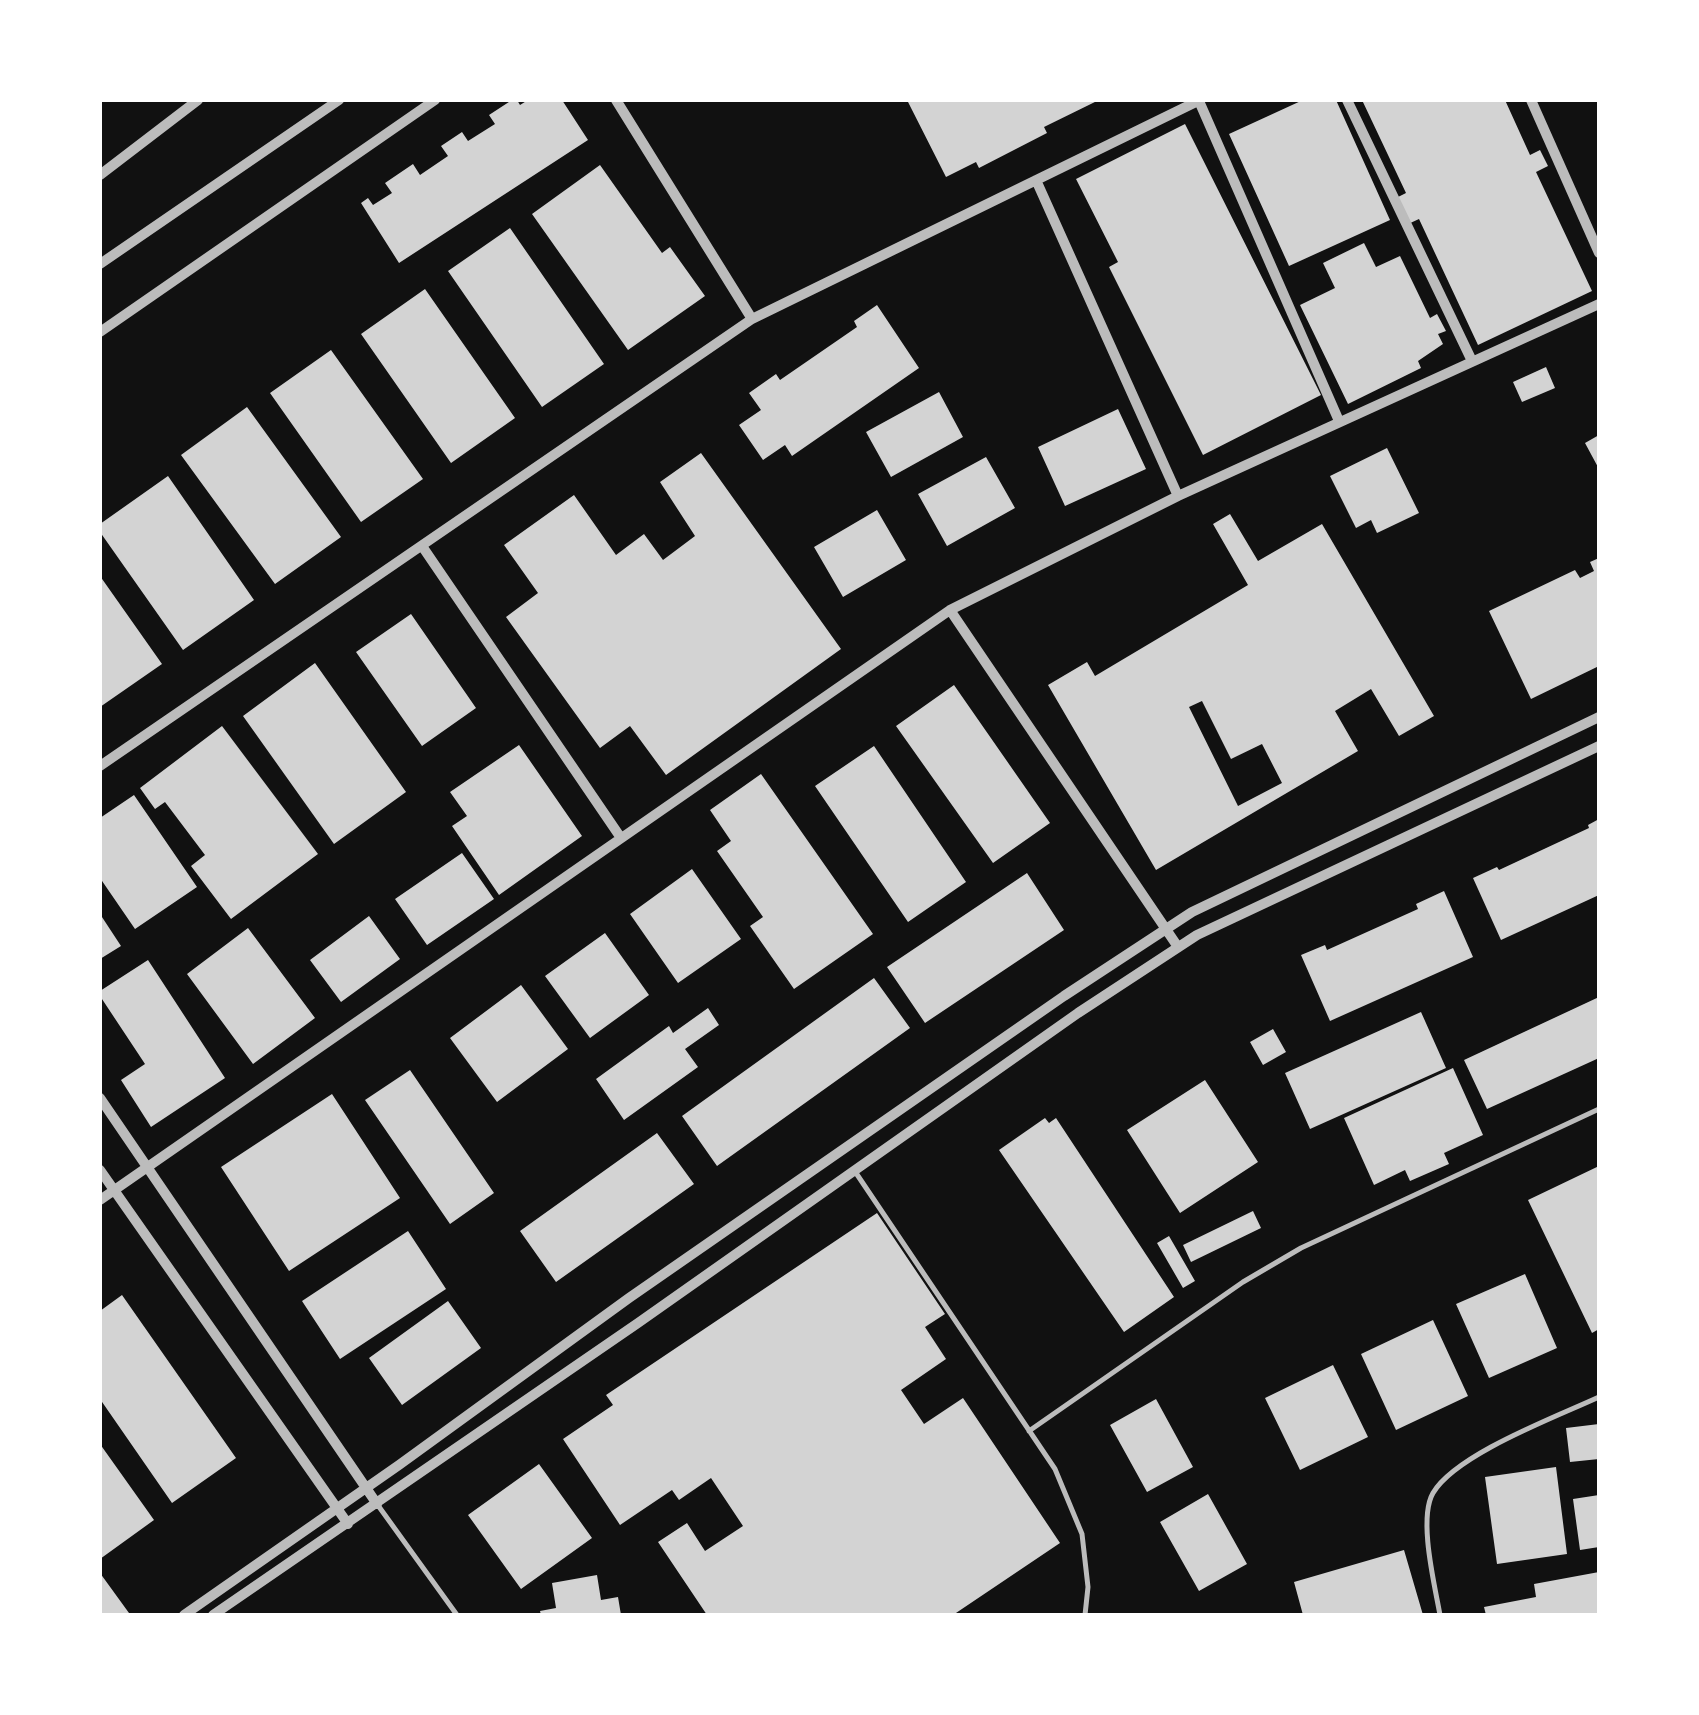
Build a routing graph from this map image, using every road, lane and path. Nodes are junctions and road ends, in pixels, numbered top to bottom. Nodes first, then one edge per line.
1 (198, 100) edge
2 (339, 100) edge
3 (436, 100) edge
4 (616, 100) edge
5 (1199, 100) edge
6 (1347, 100) edge
7 (1531, 100) edge
8 (100, 175) edge
9 (1036, 180) junction
10 (1599, 254) edge
11 (100, 264) edge
12 (1599, 304) edge
13 (752, 319) junction
14 (100, 332) edge
15 (1472, 361) junction
16 (1340, 421) junction
17 (1178, 496) junction
18 (422, 546) junction
19 (950, 610) junction
20 (1599, 718) edge
21 (1599, 746) edge
22 (100, 766) edge
23 (621, 838) junction
24 (1166, 929) junction
25 (1178, 947) junction
26 (100, 1098) edge
27 (1599, 1109) edge
28 (147, 1166) junction
29 (100, 1170) edge
30 (854, 1170) junction
31 (114, 1190) junction
32 (100, 1200) edge
33 (1599, 1396) edge
34 (1029, 1431) junction
35 (366, 1488) junction
36 (378, 1504) junction
37 (338, 1507) junction
38 (348, 1524) junction
39 (184, 1615) edge
40 (214, 1615) edge
41 (456, 1615) edge
42 (1085, 1615) edge
43 (1440, 1615) edge

1 - 8 street
2 - 11 street
3 - 14 street
4 - 13 street
5 - 9 street
5 - 16 street
6 - 15 street
7 - 10 street
9 - 13 street
9 - 17 street
12 - 15 street
13 - 18 street
15 - 16 street
16 - 17 street
17 - 19 street
18 - 22 street
18 - 23 street
19 - 23 street
19 - 24 street
20 - 24 street
21 - 25 street
23 - 28 street
24 - 25 street
24 - 35 street
25 - 30 street
26 - 28 street
27 - 34 lane
28 - 31 street
28 - 35 street
29 - 31 street
30 - 34 lane
30 - 36 street
31 - 32 street
31 - 37 street
33 - 43 lane
34 - 42 lane
35 - 36 street
35 - 37 street
36 - 38 street
36 - 41 lane
37 - 38 street
37 - 39 street
38 - 40 street

